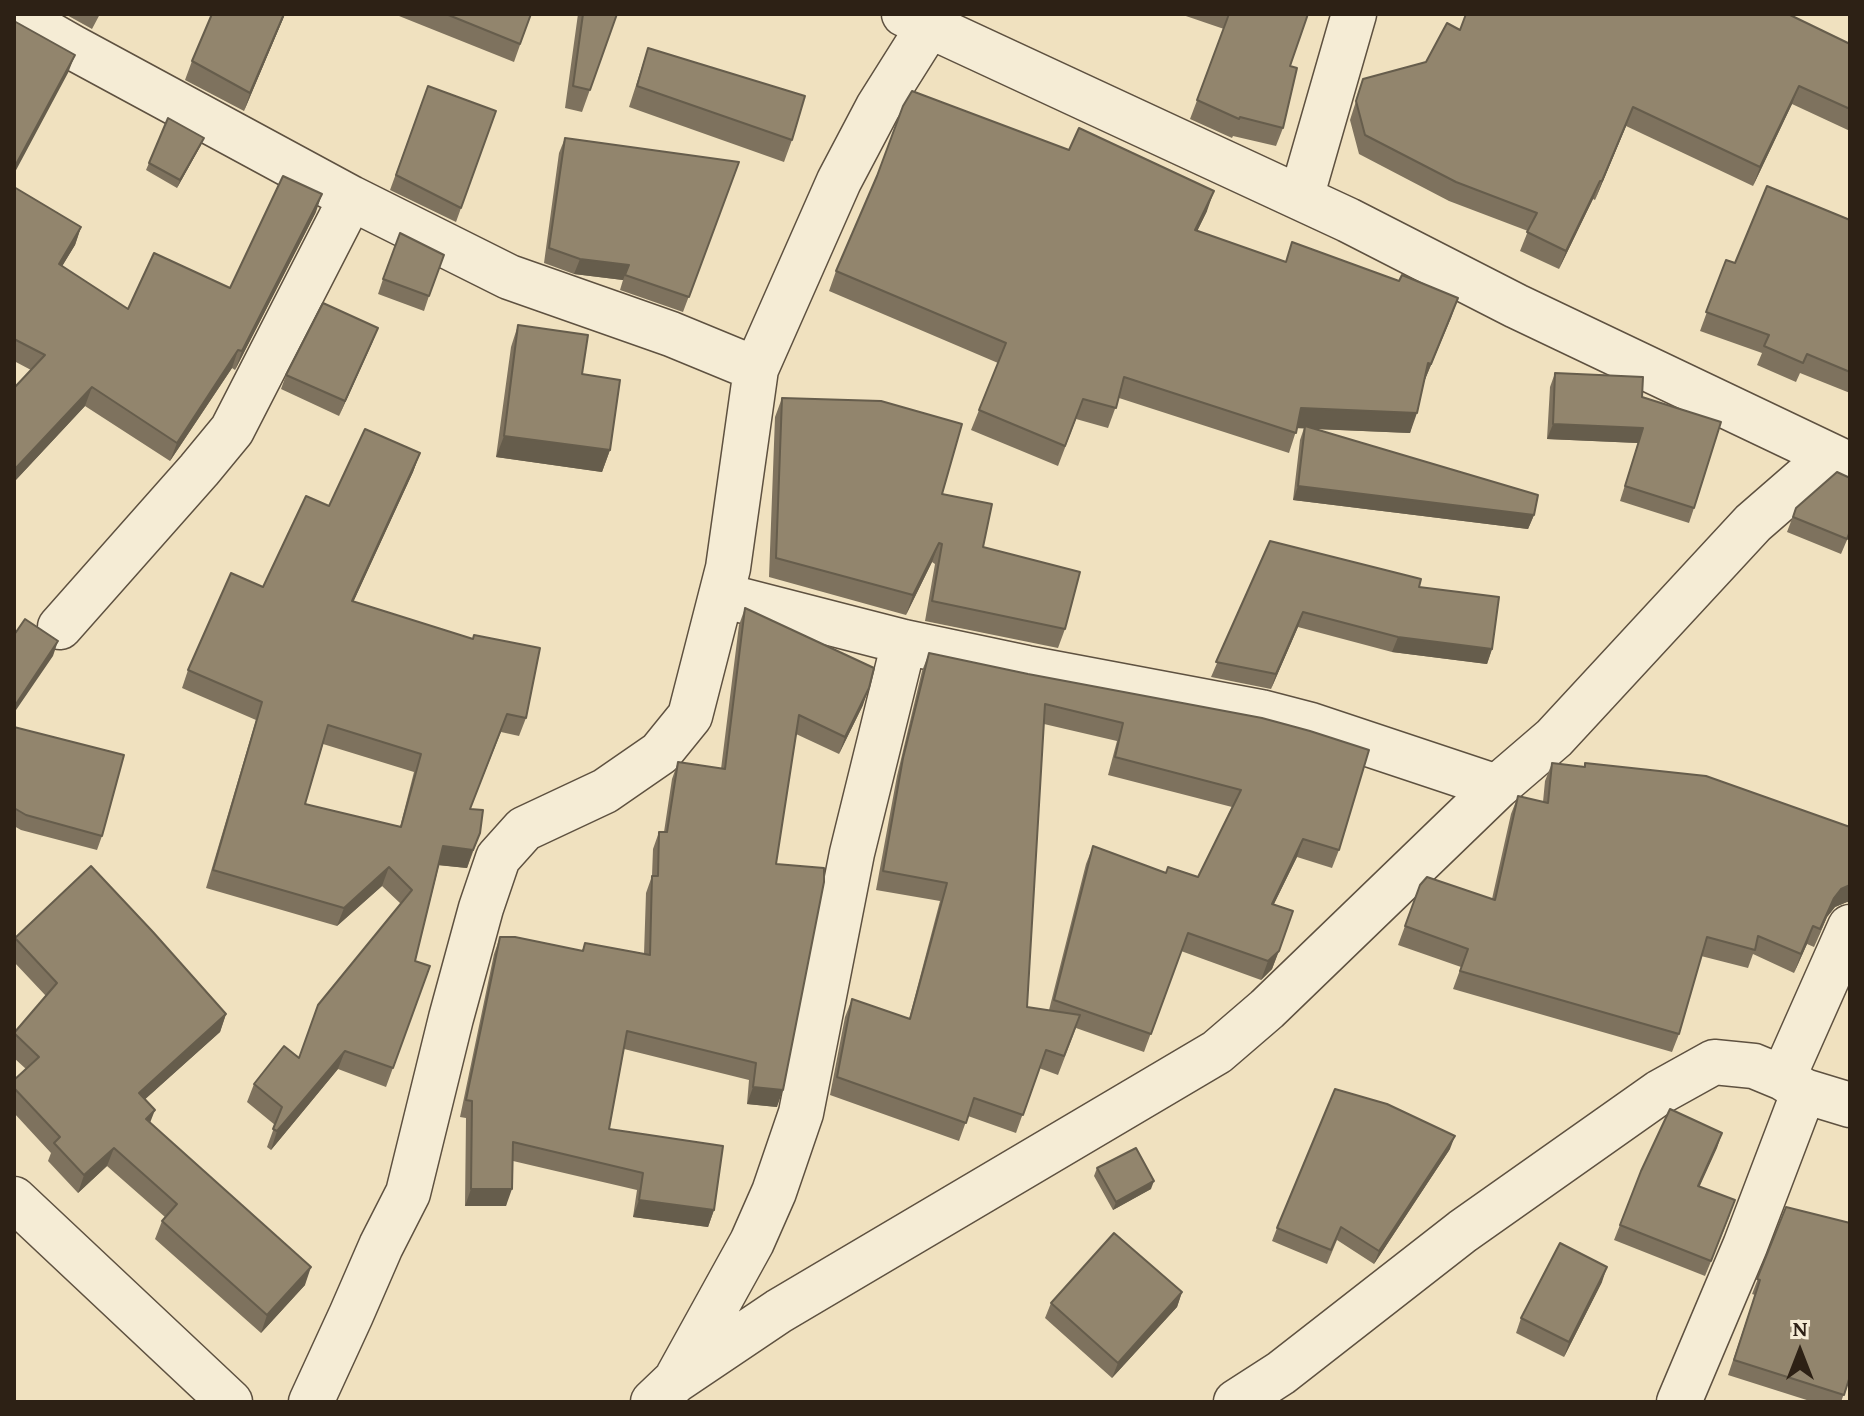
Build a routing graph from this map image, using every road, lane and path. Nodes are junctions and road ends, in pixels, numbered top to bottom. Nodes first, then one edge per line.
1 (14, 14) edge
2 (1354, 14) edge
3 (916, 20) edge
4 (351, 198) junction
5 (1301, 198) junction
6 (756, 369) junction
7 (1840, 460) edge
8 (721, 595) junction
9 (60, 627) dead end
10 (904, 642) junction
11 (1497, 787) junction
12 (1850, 927) edge
13 (1793, 1085) junction
14 (1850, 1105) edge
15 (14, 1199) edge
16 (664, 1392) edge
17 (230, 1402) edge
18 (311, 1402) edge
19 (1236, 1402) edge
20 (1679, 1402) edge

1 - 4 street
2 - 5 street
3 - 5 street
3 - 6 street
4 - 6 street
4 - 9 street
5 - 7 street
6 - 8 street
7 - 11 street
8 - 10 street
8 - 18 street
10 - 11 street
10 - 16 street
11 - 16 street
12 - 13 street
13 - 14 street
13 - 19 street
13 - 20 street
15 - 17 street

